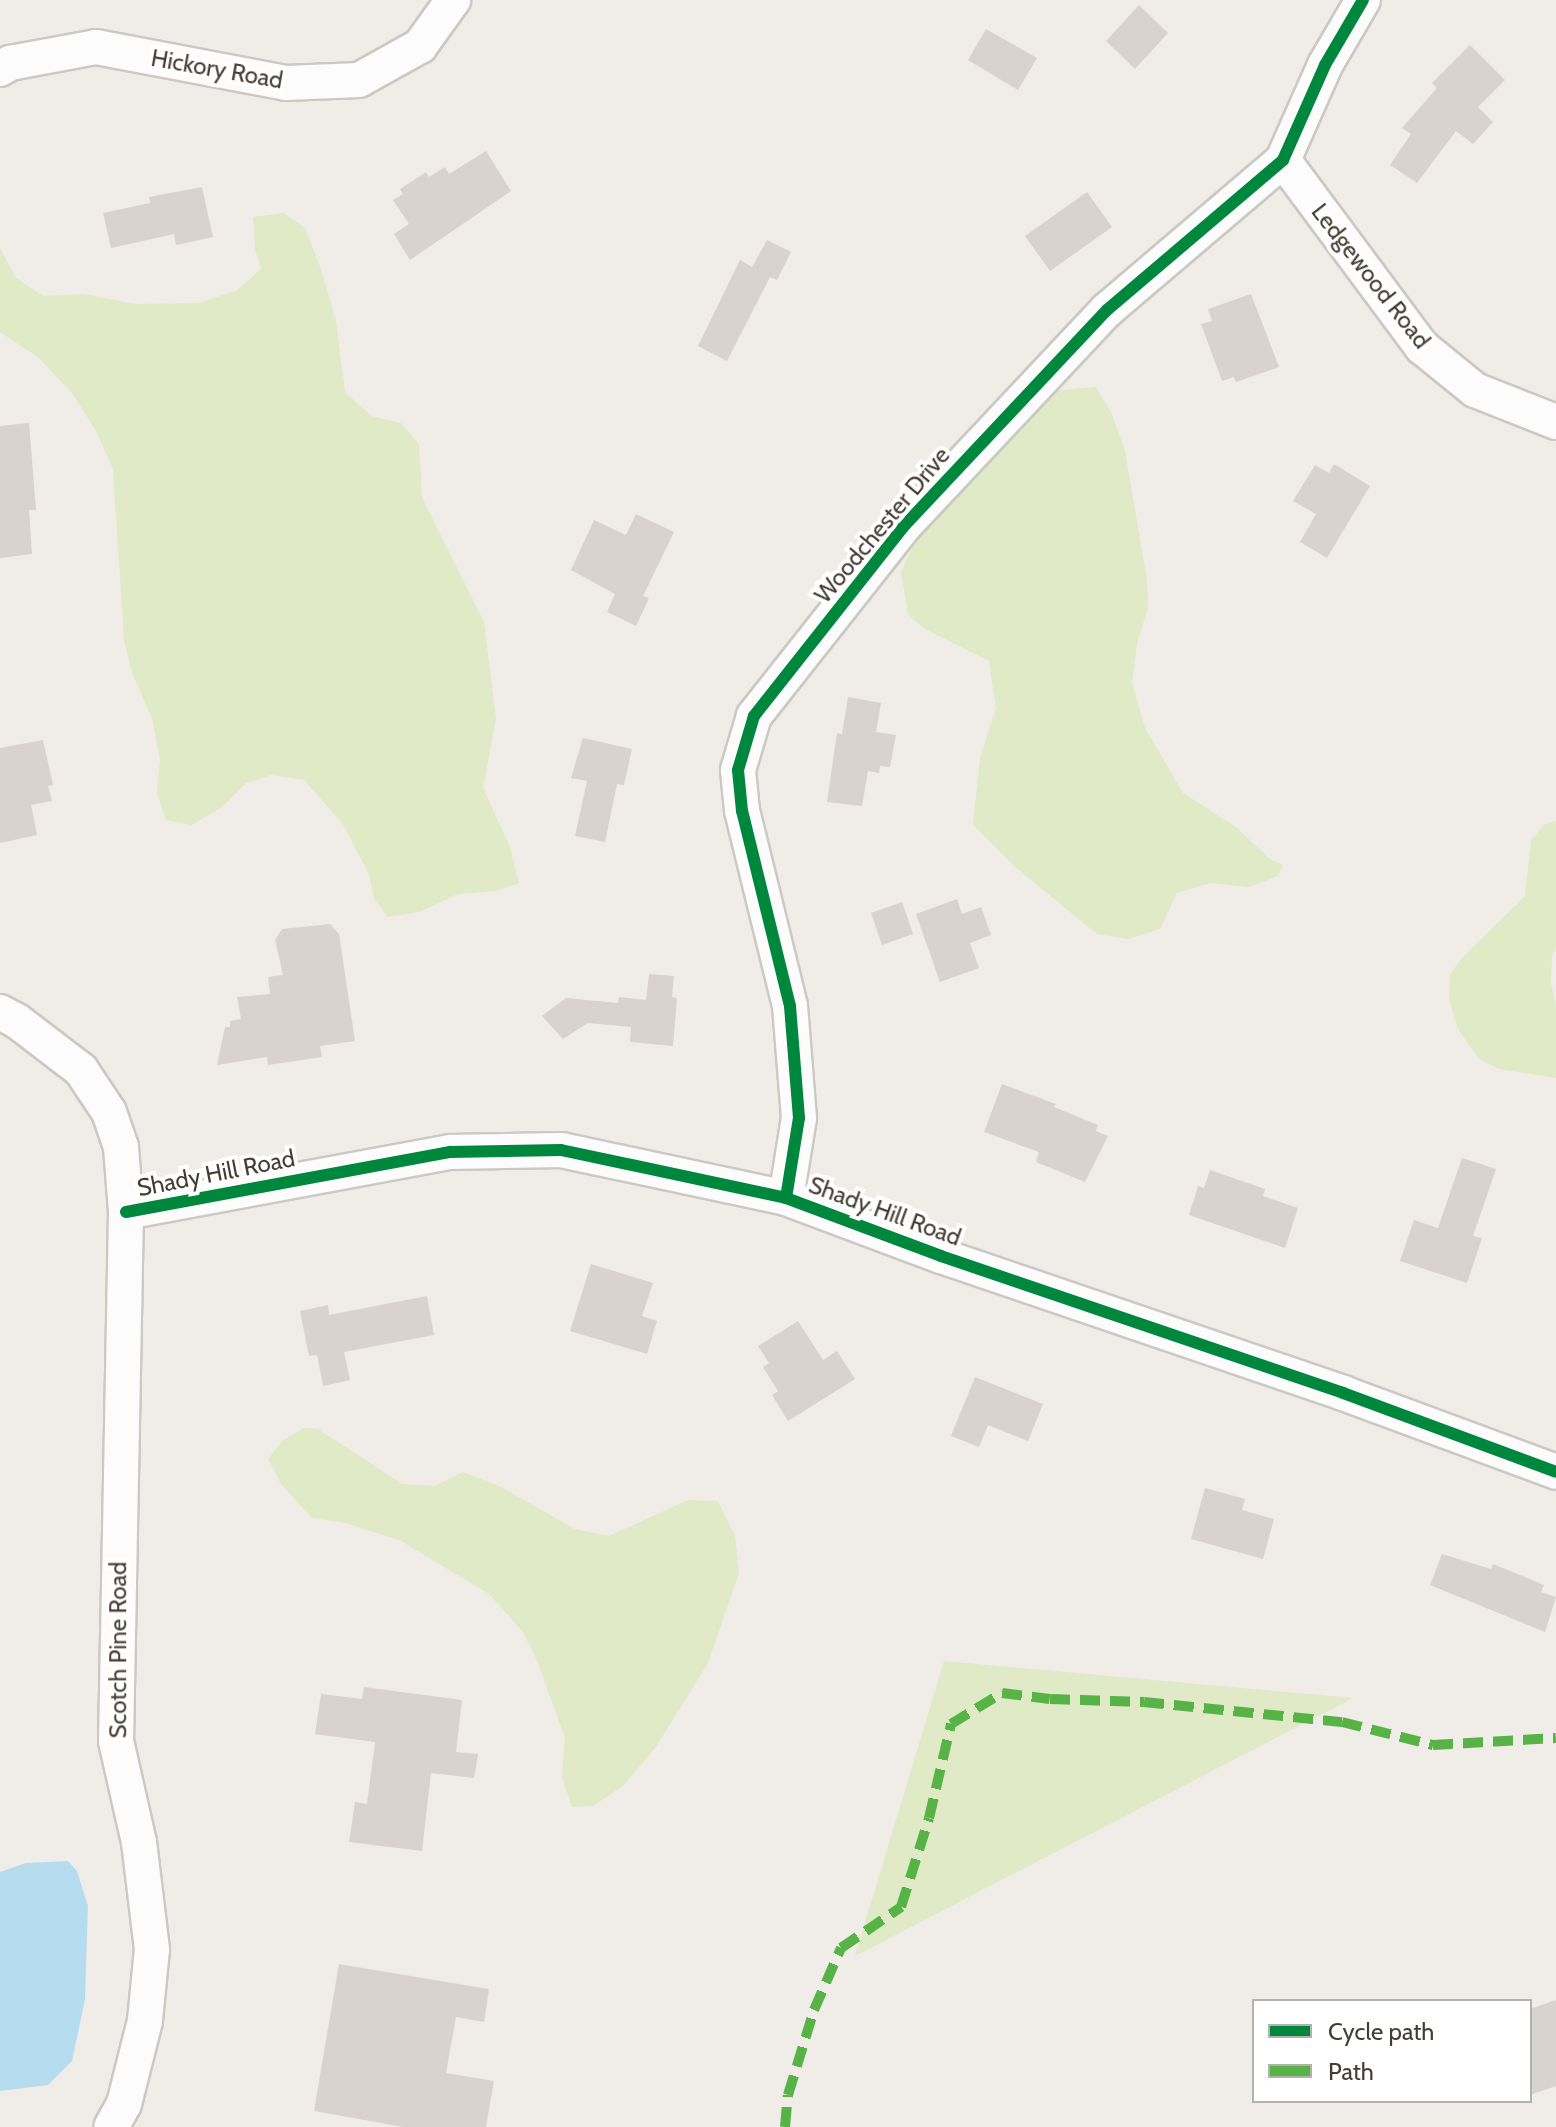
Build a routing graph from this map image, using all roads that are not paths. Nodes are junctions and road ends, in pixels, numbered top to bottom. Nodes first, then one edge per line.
1 (453, 0) edge
2 (1363, 0) edge
3 (0, 69) edge
4 (1283, 160) junction
5 (1556, 422) edge
6 (0, 1012) edge
7 (786, 1198) junction
8 (126, 1212) junction
9 (1556, 1472) edge
10 (111, 2127) edge

1 - 3 street, Hickory Road
2 - 4 street, Woodchester Drive
4 - 5 street, Ledgewood Road
4 - 7 street, Woodchester Drive
6 - 8 street
7 - 8 street, Shady Hill Road
7 - 9 street, Shady Hill Road
8 - 10 street, Scotch Pine Road

